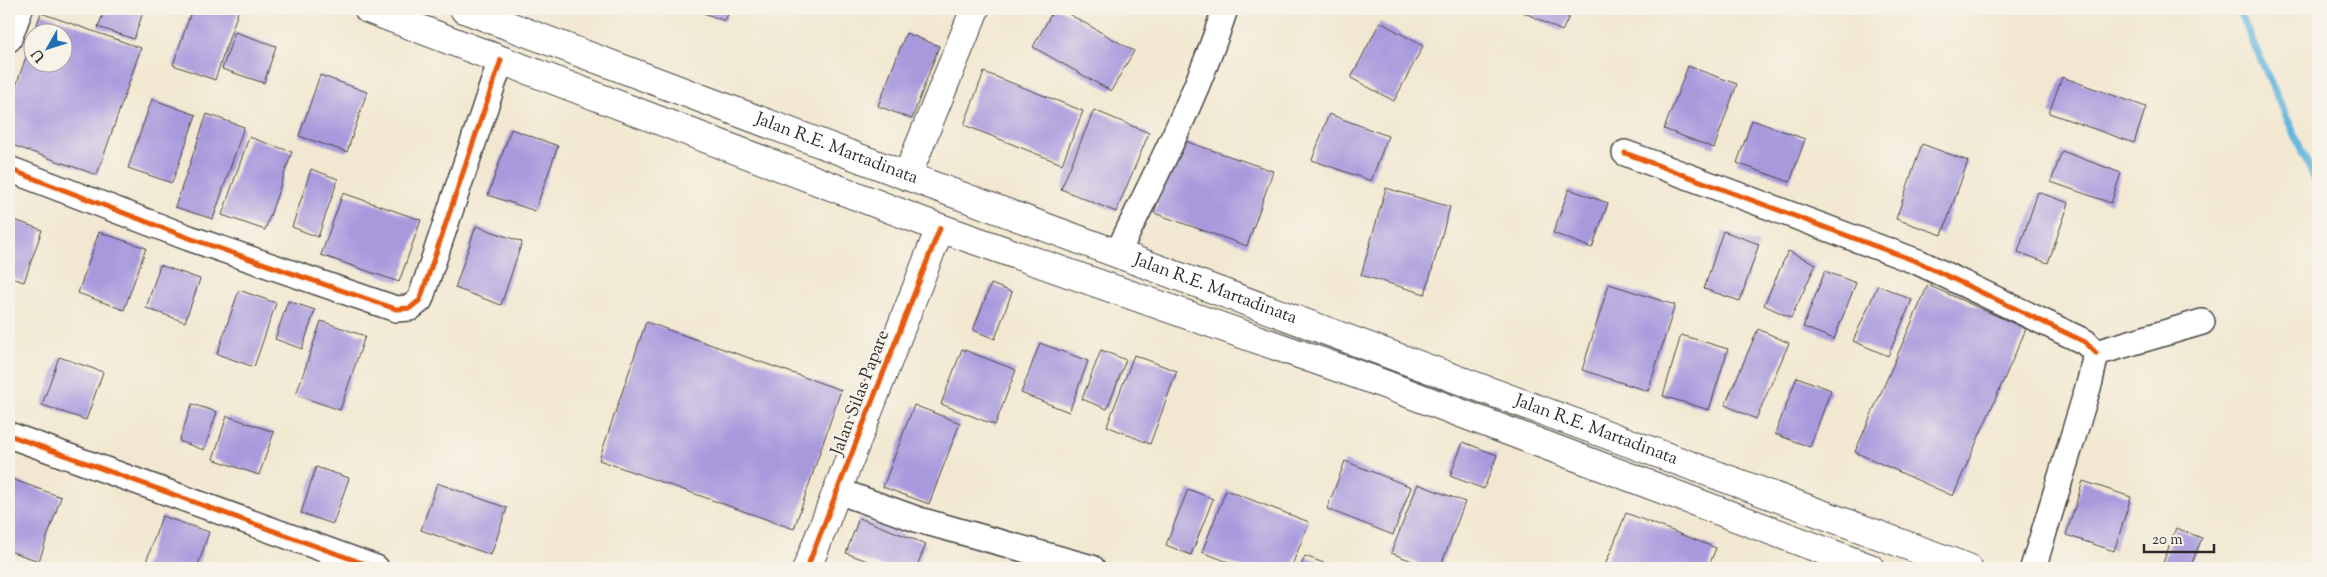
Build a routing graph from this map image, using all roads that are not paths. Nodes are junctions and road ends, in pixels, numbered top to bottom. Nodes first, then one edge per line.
1 (20, 9) edge
2 (368, 9) edge
3 (464, 9) edge
4 (975, 9) edge
5 (1225, 9) edge
6 (9, 39) edge
7 (501, 60) junction
8 (1625, 153) dead end
9 (9, 169) edge
10 (907, 176) junction
11 (940, 228) junction
12 (1117, 254) junction
13 (2202, 322) dead end
14 (2096, 353) junction
15 (9, 435) edge
16 (1680, 463) junction
17 (838, 490) junction
18 (1671, 492) junction
19 (376, 568) edge
20 (807, 568) edge
21 (1092, 568) edge
22 (1870, 568) edge
23 (1968, 568) edge
24 (2033, 568) edge

1 - 6 street
2 - 7 main road, Jalan R.E. Martadinata
3 - 10 main road, Jalan R.E. Martadinata
4 - 10 main road
5 - 12 street
7 - 9 street
7 - 11 main road, Jalan R.E. Martadinata
8 - 14 street
10 - 12 main road, Jalan R.E. Martadinata
11 - 17 main road, Jalan Silas Papare
11 - 18 main road, Jalan R.E. Martadinata
12 - 16 main road, Jalan R.E. Martadinata
13 - 14 street
14 - 24 street
15 - 19 street
16 - 18 main road
16 - 23 main road, Jalan R.E. Martadinata
17 - 20 main road, Jalan Silas Papare
17 - 21 street
18 - 22 main road, Jalan R.E. Martadinata

